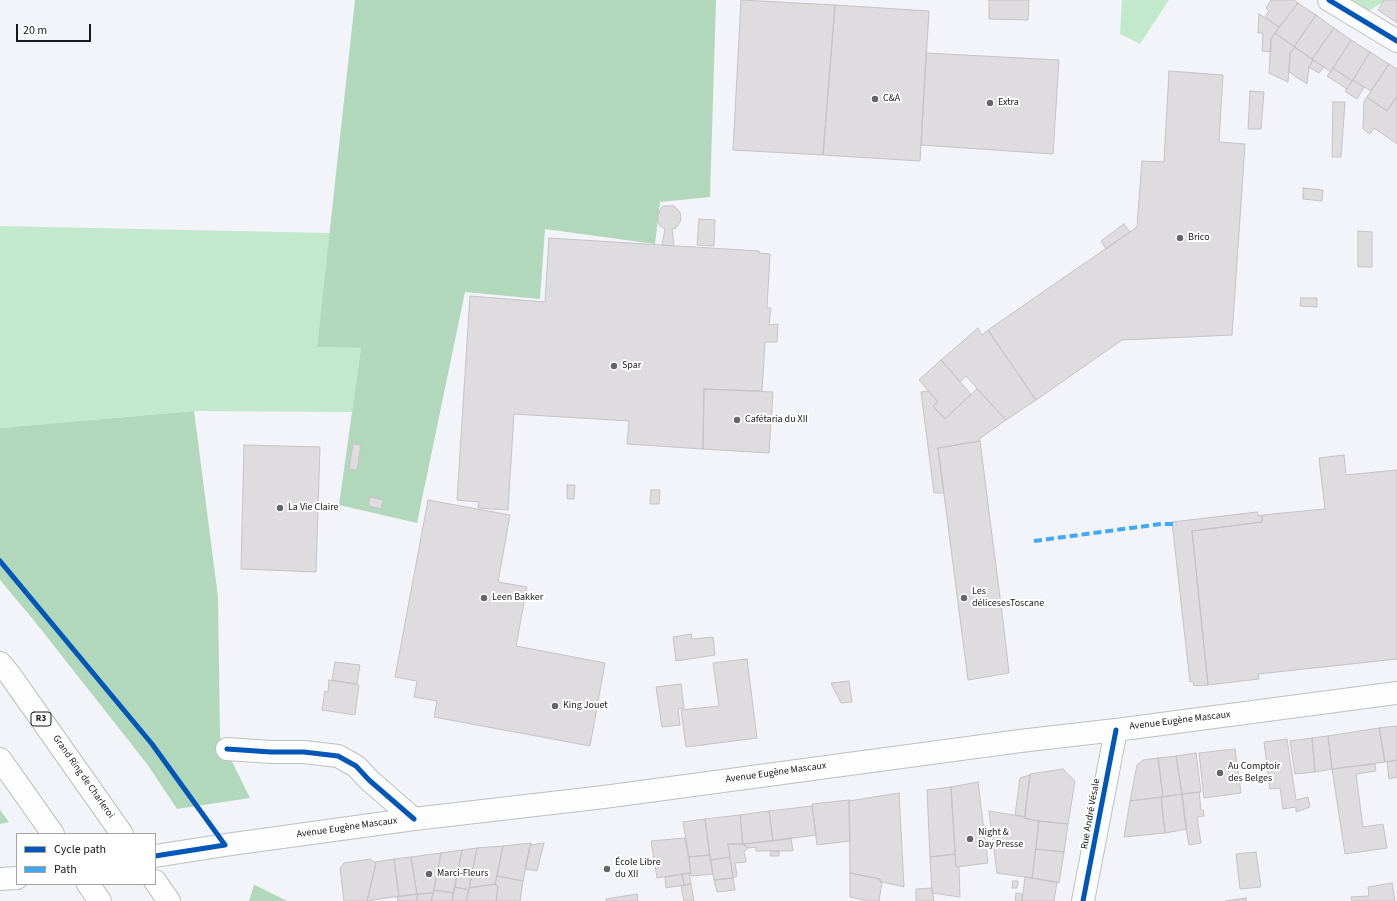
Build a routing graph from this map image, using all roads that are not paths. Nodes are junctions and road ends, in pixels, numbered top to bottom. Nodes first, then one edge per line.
1 (1329, 0) edge
2 (1397, 41) edge
3 (0, 662) edge
4 (1397, 693) edge
5 (1116, 730) junction
6 (227, 748) dead end
7 (0, 759) edge
8 (414, 819) junction
9 (52, 833) edge
10 (121, 833) edge
11 (156, 856) edge
12 (16, 878) edge
13 (0, 879) edge
14 (156, 882) edge
15 (89, 885) edge
16 (100, 901) edge
17 (169, 901) edge
18 (1084, 901) edge

1 - 2 main road
3 - 10 main road, Grand Ring de Charleroi / R3
4 - 5 main road, Avenue Eugène Mascaux
5 - 8 main road, Avenue Eugène Mascaux
5 - 18 main road, Rue André Vésale
6 - 8 main road
7 - 9 main road
8 - 11 main road, Avenue Eugène Mascaux
12 - 13 main road
14 - 17 main road
15 - 16 main road

